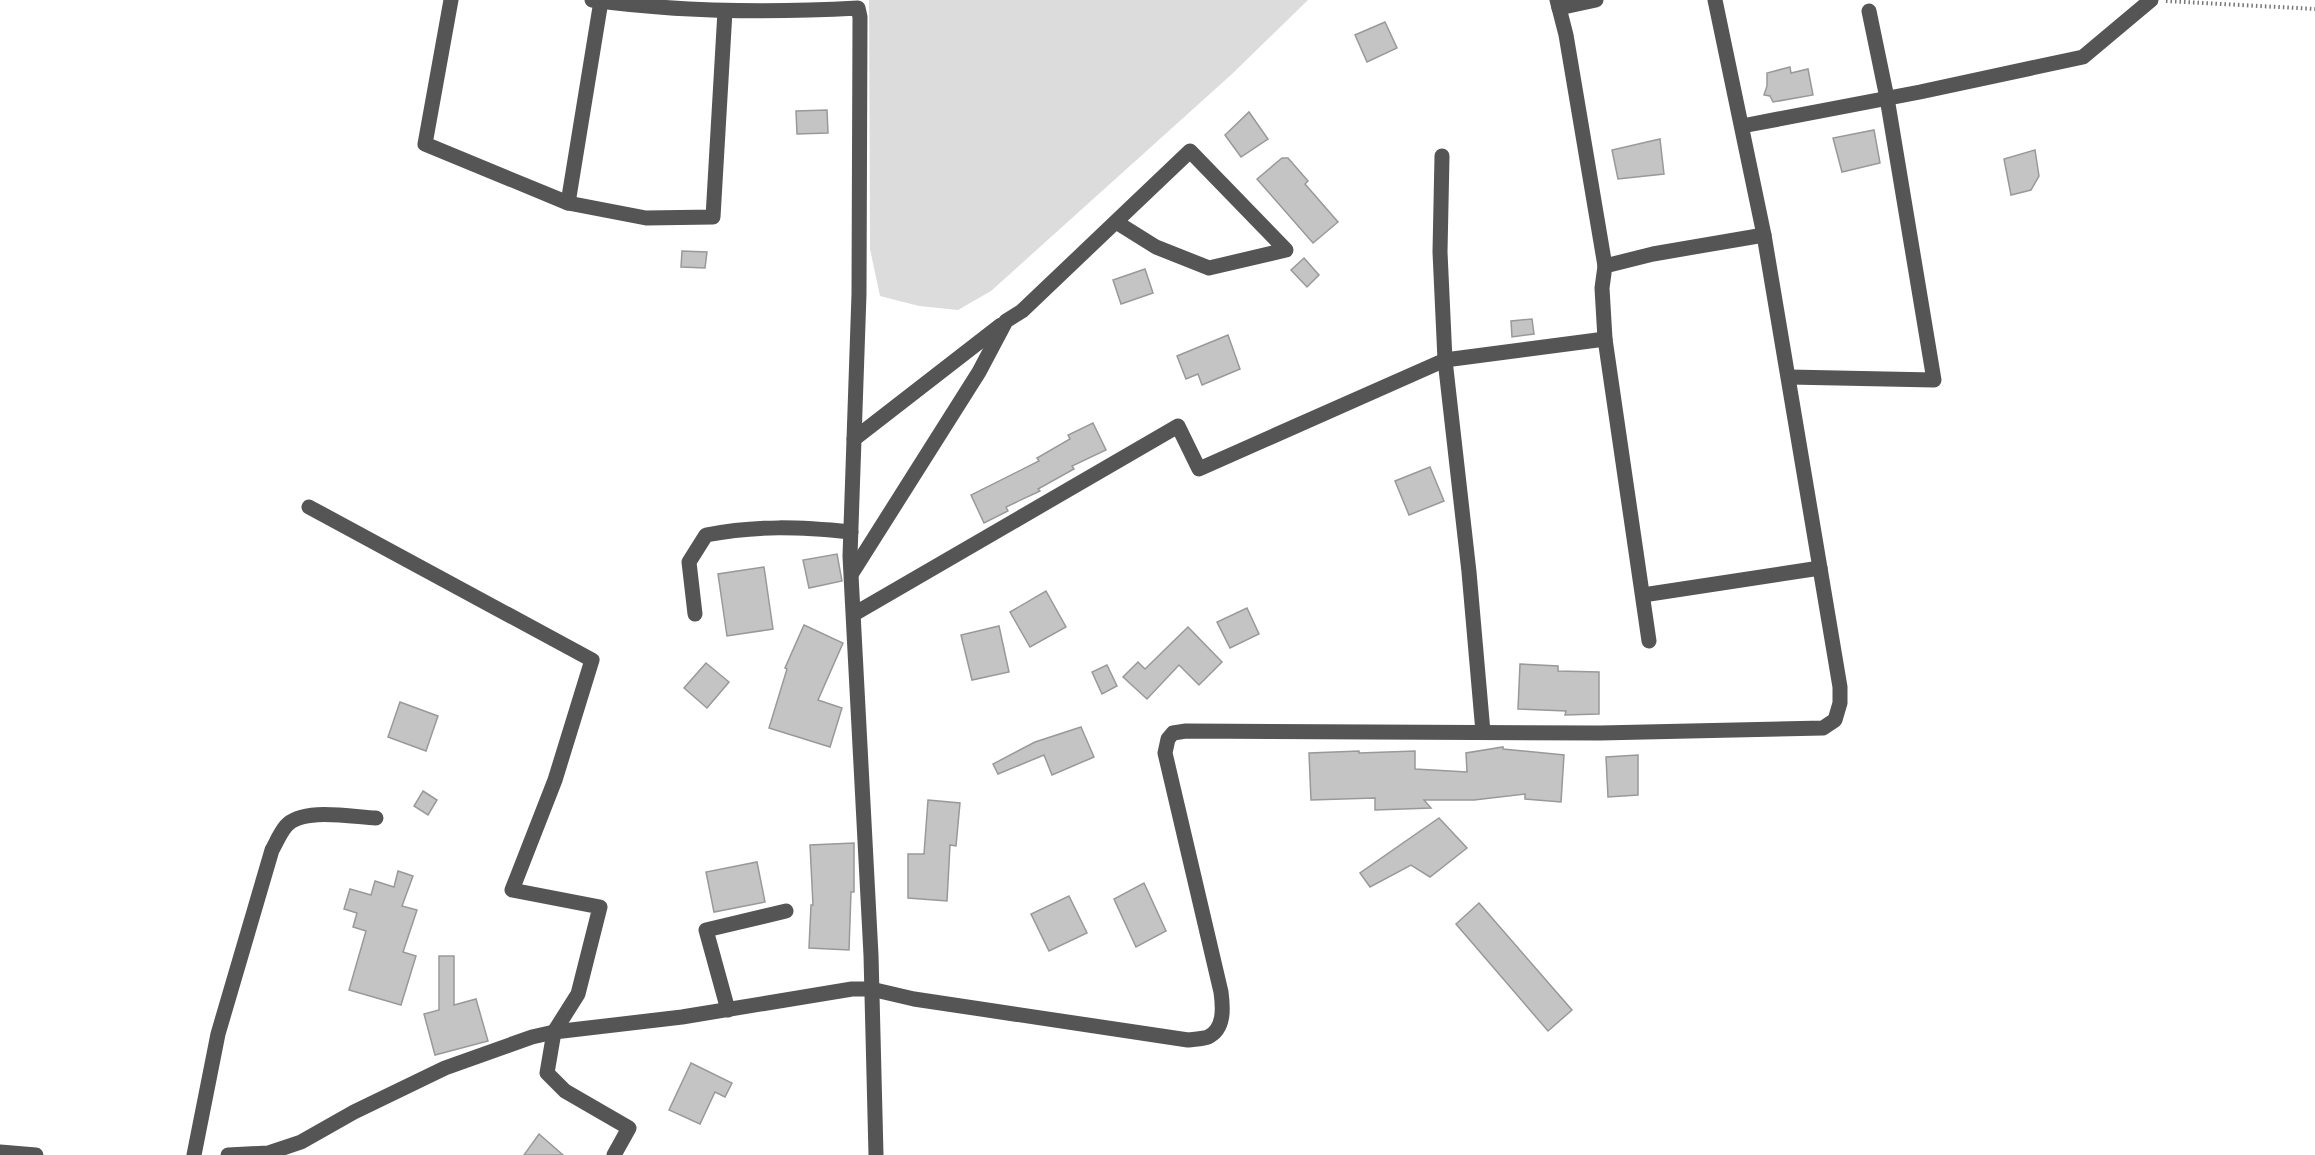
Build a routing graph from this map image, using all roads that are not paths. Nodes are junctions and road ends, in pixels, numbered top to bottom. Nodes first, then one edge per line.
1 (451, 0) edge
2 (1596, 0) edge
3 (1715, 0) edge
4 (2151, 0) edge
5 (596, 1) edge
6 (1558, 4) edge
7 (725, 11) junction
8 (1869, 11) dead end
9 (1887, 98) junction
10 (1742, 126) junction
11 (1442, 156) dead end
12 (568, 203) junction
13 (1116, 222) junction
14 (1764, 235) junction
15 (1605, 266) junction
16 (1006, 321) junction
17 (1605, 339) junction
18 (1445, 360) junction
19 (1788, 377) junction
20 (855, 439) junction
21 (309, 507) dead end
22 (851, 532) junction
23 (1820, 568) junction
24 (852, 573) junction
25 (1642, 595) junction
26 (695, 614) dead end
27 (854, 614) junction
28 (1649, 642) dead end
29 (1483, 732) junction
30 (376, 818) dead end
31 (786, 911) dead end
32 (871, 989) junction
33 (728, 1010) junction
34 (554, 1032) junction
35 (0, 1152) edge
36 (36, 1155) edge
37 (195, 1155) edge
38 (228, 1155) edge
39 (614, 1155) edge
40 (876, 1155) edge

1 - 12 street
2 - 6 street
3 - 10 street
4 - 9 street
5 - 7 street
5 - 12 street
6 - 15 street
7 - 12 street
7 - 20 street
8 - 9 street
9 - 10 street
9 - 19 street
10 - 14 street
11 - 18 street
13 - 13 street
13 - 16 street
14 - 15 street
14 - 19 street
15 - 17 street
16 - 20 street
16 - 24 street
17 - 18 street
17 - 25 street
18 - 27 street
18 - 29 street
19 - 23 street
20 - 22 street
21 - 34 street
22 - 24 street
22 - 26 street
23 - 25 street
23 - 29 street
24 - 27 street
25 - 28 street
27 - 32 street
29 - 32 street
30 - 37 street
31 - 33 street
32 - 33 street
32 - 40 street
33 - 34 street
34 - 38 street
34 - 39 street
35 - 36 street

